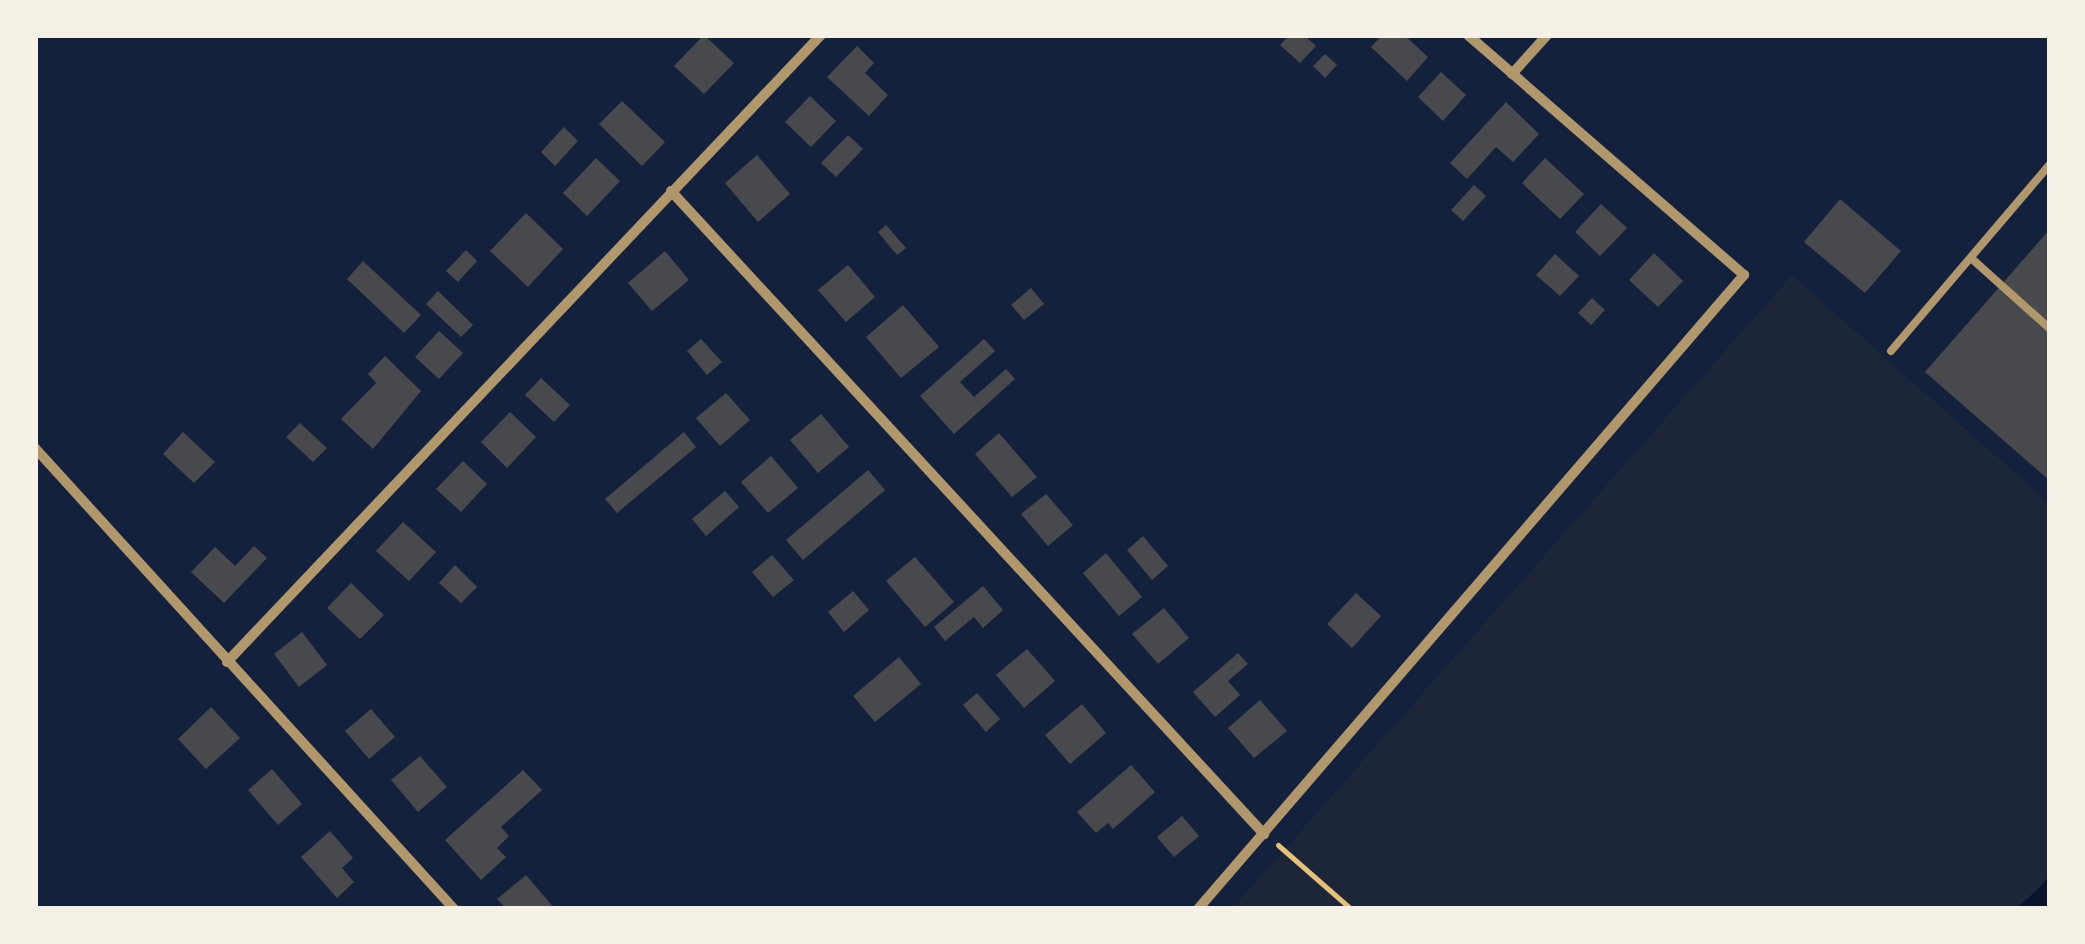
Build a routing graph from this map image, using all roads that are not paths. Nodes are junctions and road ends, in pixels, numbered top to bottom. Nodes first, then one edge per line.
1 (821, 35) edge
2 (1468, 35) edge
3 (1548, 35) edge
4 (1512, 74) junction
5 (2050, 164) edge
6 (671, 191) junction
7 (1971, 258) junction
8 (2050, 329) edge
9 (1891, 351) dead end
10 (35, 448) edge
11 (226, 662) junction
12 (1264, 834) junction
13 (454, 909) edge
14 (1198, 909) edge

1 - 6 street
2 - 4 street
3 - 4 street
4 - 12 street
5 - 7 lane
6 - 11 street
6 - 12 street
7 - 8 lane
7 - 9 lane
10 - 11 street
11 - 13 street
12 - 14 street

